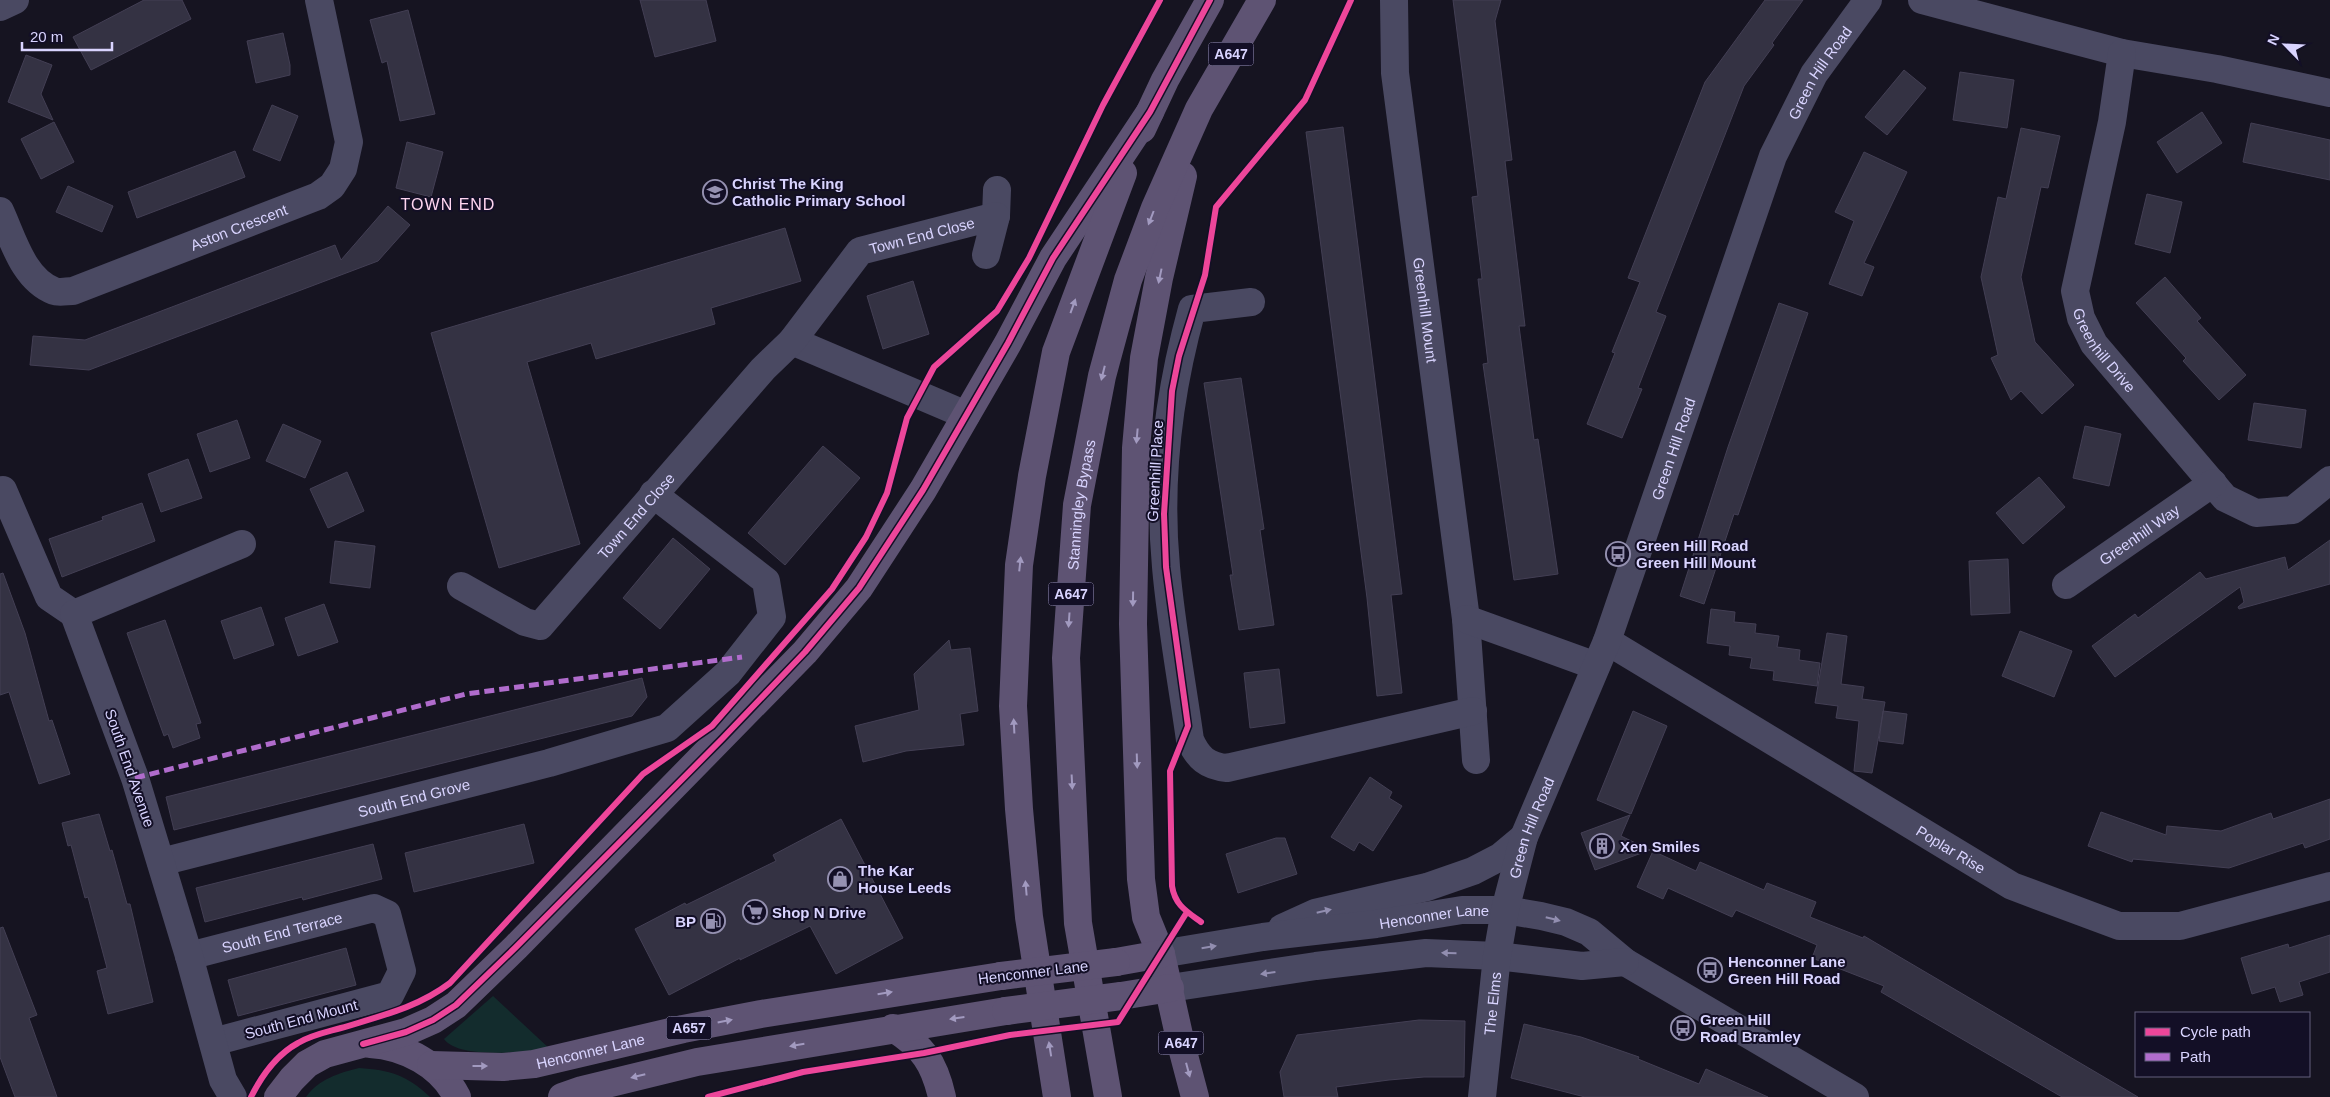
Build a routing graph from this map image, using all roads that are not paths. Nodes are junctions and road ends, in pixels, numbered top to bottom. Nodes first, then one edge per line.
1 (15, 0) edge
2 (319, 0) edge
3 (1210, 0) edge
4 (1262, 0) edge
5 (1394, 0) edge
6 (1868, 0) edge
7 (1922, 0) edge
8 (0, 7) edge
9 (2122, 52) junction
10 (2330, 93) edge
11 (1199, 109) junction
12 (1150, 112) junction
13 (0, 211) edge
14 (986, 255) dead end
15 (1251, 302) dead end
16 (792, 341) junction
17 (966, 415) junction
18 (2330, 480) edge
19 (2212, 483) junction
20 (3, 490) dead end
21 (653, 494) junction
22 (242, 544) dead end
23 (2066, 585) dead end
24 (461, 586) dead end
25 (74, 614) junction
26 (1466, 619) junction
27 (1607, 641) junction
28 (1596, 666) junction
29 (1472, 711) junction
30 (1476, 760) dead end
31 (1524, 837) junction
32 (161, 862) junction
33 (2330, 886) edge
34 (1505, 910) junction
35 (1263, 937) junction
36 (1161, 954) junction
37 (189, 956) junction
38 (1498, 956) junction
39 (1625, 962) junction
40 (1170, 988) junction
41 (390, 995) joint
42 (893, 1028) junction
43 (213, 1042) junction
44 (363, 1044) junction
45 (431, 1066) junction
46 (233, 1097) edge
47 (278, 1097) edge
48 (458, 1097) edge
49 (562, 1097) edge
50 (942, 1097) edge
51 (1057, 1097) edge
52 (1108, 1097) edge
53 (1195, 1097) edge
54 (1482, 1097) edge
55 (1855, 1097) edge

1 - 8 street
2 - 13 street, Aston Crescent
3 - 12 main road, A647
4 - 11 main road, A647
5 - 26 street, Greenhill Mount
6 - 27 street, Green Hill Road
7 - 9 street
9 - 10 street
9 - 19 street, Greenhill Drive
11 -> 36 main road, A647
11 -> 52 main road, Stanningley Bypass / A647
12 - 17 main road, A647
51 -> 12 main road, A647
14 - 16 street, Town End Close
15 - 29 street, Greenhill Place
16 - 17 street
16 - 21 street, Town End Close
17 - 44 main road, A647
18 - 19 street, Greenhill Drive
19 - 23 street, Greenhill Way
20 - 25 street
21 - 24 street, Town End Close
21 - 32 street, South End Grove
22 - 25 street
25 - 32 street, South End Avenue
26 - 28 street
26 - 29 street, Greenhill Mount
27 - 28 street, Green Hill Road
27 - 33 street, Poplar Rise
28 - 31 street, Green Hill Road
29 - 30 street, Greenhill Mount
31 - 34 street, Green Hill Road
35 -> 31 street
32 - 37 street, South End Avenue
34 - 35 street, Henconner Lane
34 - 38 street, The Elms
34 -> 39 street, Henconner Lane
36 -> 35 street, Henconner Lane
36 - 40 main road, A647
45 -> 36 main road, Henconner Lane / A657, bridge
37 - 41 street, South End Terrace
37 - 43 street, South End Avenue
38 - 39 street
38 -> 40 street
38 - 54 street, The Elms
39 - 55 street, Henconner Lane
40 -> 42 main road, bridge
40 -> 53 main road, A647
41 - 43 street, South End Mount
42 -> 49 main road
42 - 50 main road
43 - 46 street, South End Avenue
44 - 45 main road, A657
44 - 47 main road, A657
45 - 48 main road, A657

